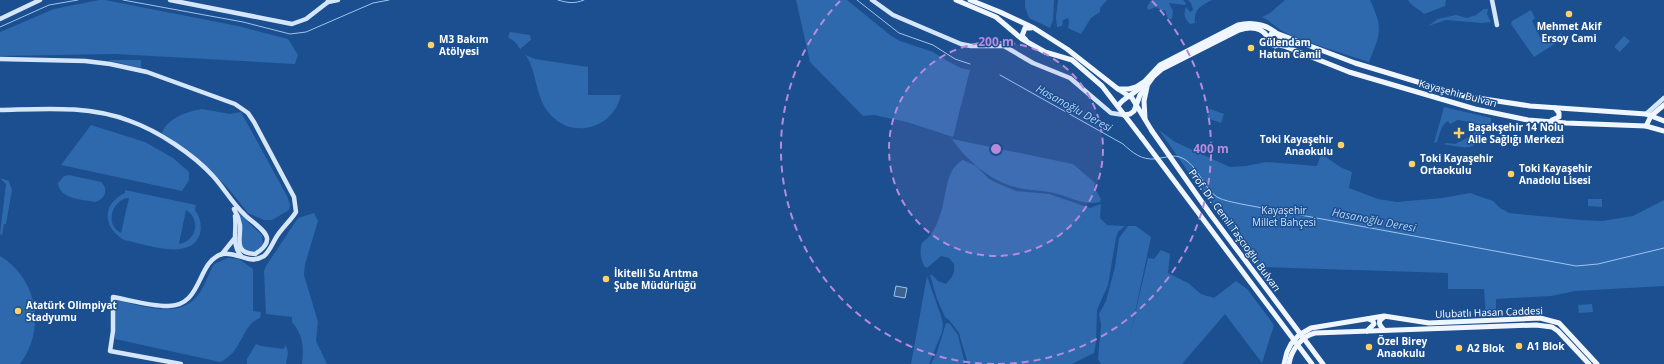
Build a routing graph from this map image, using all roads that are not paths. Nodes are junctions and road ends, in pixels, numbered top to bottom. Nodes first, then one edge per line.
1 (40, 0) edge
2 (170, 0) edge
3 (338, 0) edge
4 (872, 0) edge
5 (956, 0) edge
6 (970, 0) edge
7 (1492, 0) edge
8 (328, 1) edge
9 (0, 19) edge
10 (1497, 25) dead end
11 (1034, 28) junction
12 (1278, 34) junction
13 (1268, 40) junction
14 (1278, 45) junction
15 (1036, 47) junction
16 (0, 59) edge
17 (1147, 82) junction
18 (1118, 89) junction
19 (1129, 97) junction
20 (1471, 97) junction
21 (1664, 98) edge
22 (1136, 105) junction
23 (1664, 105) edge
24 (1118, 106) junction
25 (1467, 106) junction
26 (1555, 108) junction
27 (0, 110) edge
28 (1108, 110) junction
29 (1646, 114) junction
30 (1124, 115) junction
31 (1651, 116) junction
32 (1145, 120) junction
33 (1543, 121) junction
34 (1664, 121) edge
35 (1664, 124) edge
36 (1646, 126) junction
37 (1664, 131) edge
38 (232, 202) junction
39 (234, 209) junction
40 (267, 238) junction
41 (234, 239) junction
42 (274, 241) junction
43 (222, 254) junction
44 (241, 256) junction
45 (1384, 316) junction
46 (1364, 320) junction
47 (1384, 330) junction
48 (1367, 331) junction
49 (181, 364) edge
50 (1284, 364) edge
51 (1289, 364) edge
52 (1312, 364) edge
53 (1323, 364) edge
54 (1589, 364) edge
55 (1597, 364) edge

1 - 9 street
2 - 8 street
3 - 8 street
4 - 28 street
5 - 15 main road
6 - 11 main road
7 - 10 street
11 - 15 main road
11 - 18 main road
12 - 13 main road
12 - 14 main road
12 - 17 main road, Kayaşehir Bulvarı
12 - 20 main road, Kayaşehir Bulvarı
13 - 14 main road
13 - 17 main road
14 - 25 main road, Kayaşehir Bulvarı
15 - 24 main road
16 - 42 street
17 - 18 main road
17 - 19 main road
17 - 22 main road
17 - 32 main road
18 - 19 main road
19 - 22 main road
19 - 24 main road
20 - 25 main road
20 - 26 main road, Kayaşehir Bulvarı
21 - 29 street
22 - 30 main road
22 - 32 main road, Prof. Dr. Cemil Taşcıoğlu Bulvarı
23 - 31 main road
24 - 28 street
24 - 30 main road
25 - 33 main road, Kayaşehir Bulvarı
26 - 29 main road, Kayaşehir Bulvarı
26 - 33 main road
27 - 38 street
28 - 30 street
29 - 31 main road, Kayaşehir Bulvarı
29 - 36 main road
30 - 52 main road, Prof. Dr. Cemil Taşcıoğlu Bulvarı, bridge
31 - 34 main road, Kayaşehir Bulvarı
31 - 36 main road
32 - 53 main road, Prof. Dr. Cemil Taşcıoğlu Bulvarı, bridge
33 - 36 main road, Kayaşehir Bulvarı
35 - 37 main road
36 - 37 main road, Kayaşehir Bulvarı
38 - 39 street
38 - 40 street
39 - 40 street
39 - 41 street
40 - 42 street
41 - 43 street
41 - 44 street
42 - 44 street
43 - 44 street
43 - 49 street
45 - 46 main road, Ulubatlı Hasan Caddesi
45 - 47 main road
45 - 55 main road, Ulubatlı Hasan Caddesi
46 - 48 main road
46 - 50 main road, Ulubatlı Hasan Caddesi
47 - 48 main road, Ulubatlı Hasan Caddesi
47 - 54 main road, Ulubatlı Hasan Caddesi
48 - 51 main road, Ulubatlı Hasan Caddesi

